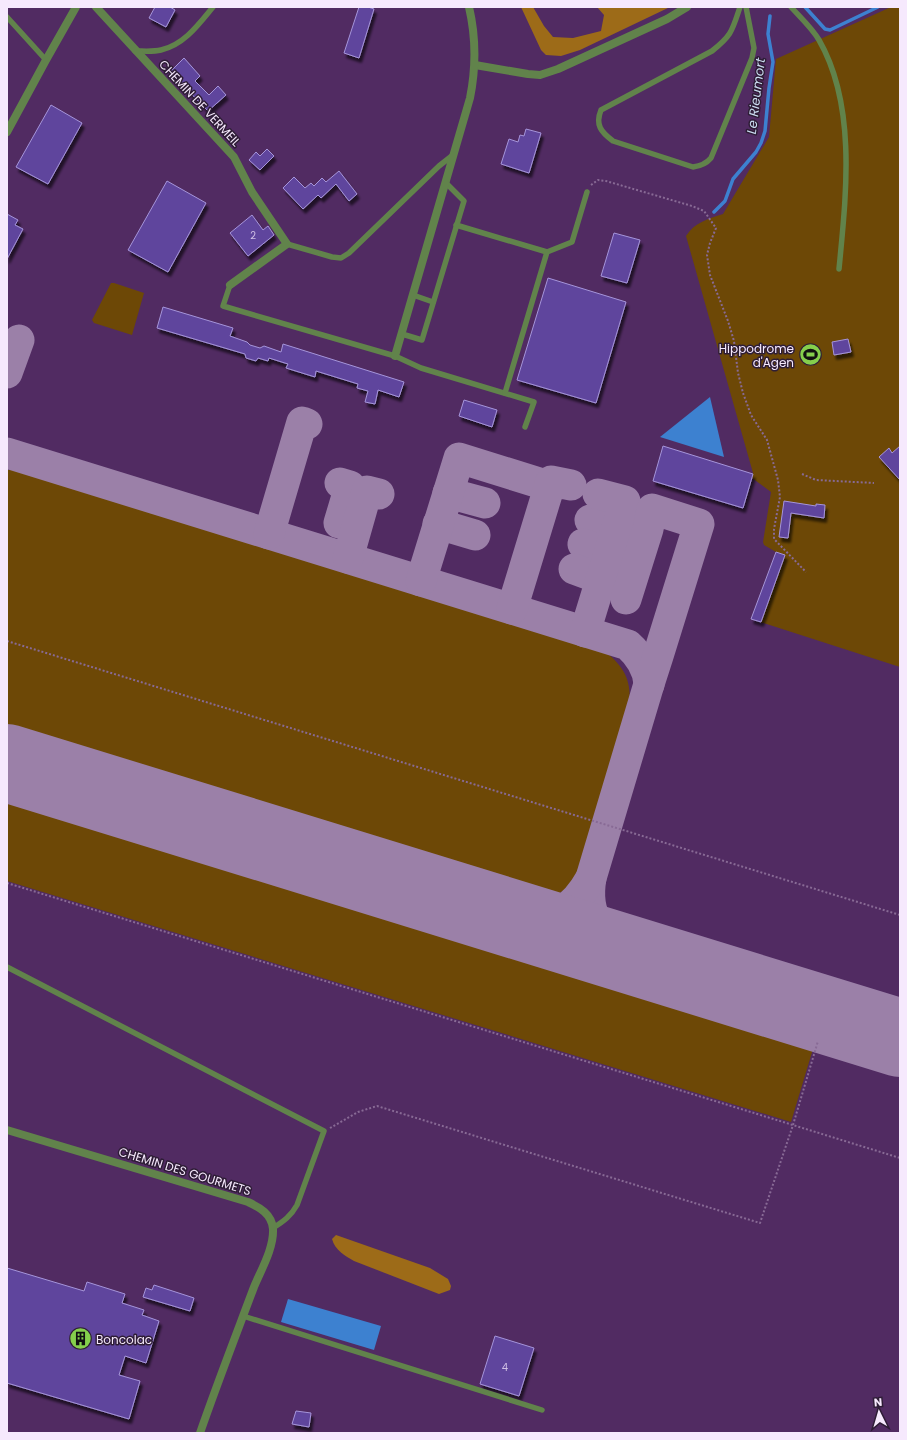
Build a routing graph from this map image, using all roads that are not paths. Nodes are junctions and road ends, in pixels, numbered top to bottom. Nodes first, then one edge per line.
1 (76, 7) edge
2 (96, 7) edge
3 (213, 7) edge
4 (469, 7) edge
5 (687, 7) edge
6 (740, 7) edge
7 (746, 7) edge
8 (791, 7) edge
9 (7, 17) edge
10 (135, 51) junction
11 (46, 60) junction
12 (475, 65) junction
13 (7, 132) edge
14 (455, 153) junction
15 (446, 183) junction
16 (587, 192) road end
17 (456, 225) junction
18 (287, 244) junction
19 (547, 252) junction
20 (839, 269) dead end
21 (230, 285) joint
22 (413, 296) junction
23 (433, 302) junction
24 (402, 334) junction
25 (395, 356) junction
26 (505, 393) junction
27 (525, 427) dead end
28 (7, 967) edge
29 (7, 1130) edge
30 (273, 1228) junction
31 (243, 1316) junction
32 (542, 1410) dead end
33 (200, 1433) edge

1 - 11 street
2 - 10 street, CHEMIN DE VERMEIL
3 - 10 lane
4 - 12 street
5 - 12 street
6 - 7 lane
8 - 20 lane
9 - 11 lane
10 - 18 street, CHEMIN DE VERMEIL
11 - 13 street
12 - 14 street
14 - 15 street
14 - 18 lane
15 - 17 lane
15 - 22 street
16 - 19 lane
17 - 19 lane
17 - 23 lane
18 - 21 street
19 - 26 lane
21 - 25 lane
22 - 23 lane
22 - 24 street
23 - 24 lane
24 - 25 street
25 - 26 lane
26 - 27 lane
28 - 30 lane
29 - 30 street, CHEMIN DES GOURMETS
30 - 31 street
31 - 32 lane
31 - 33 street

